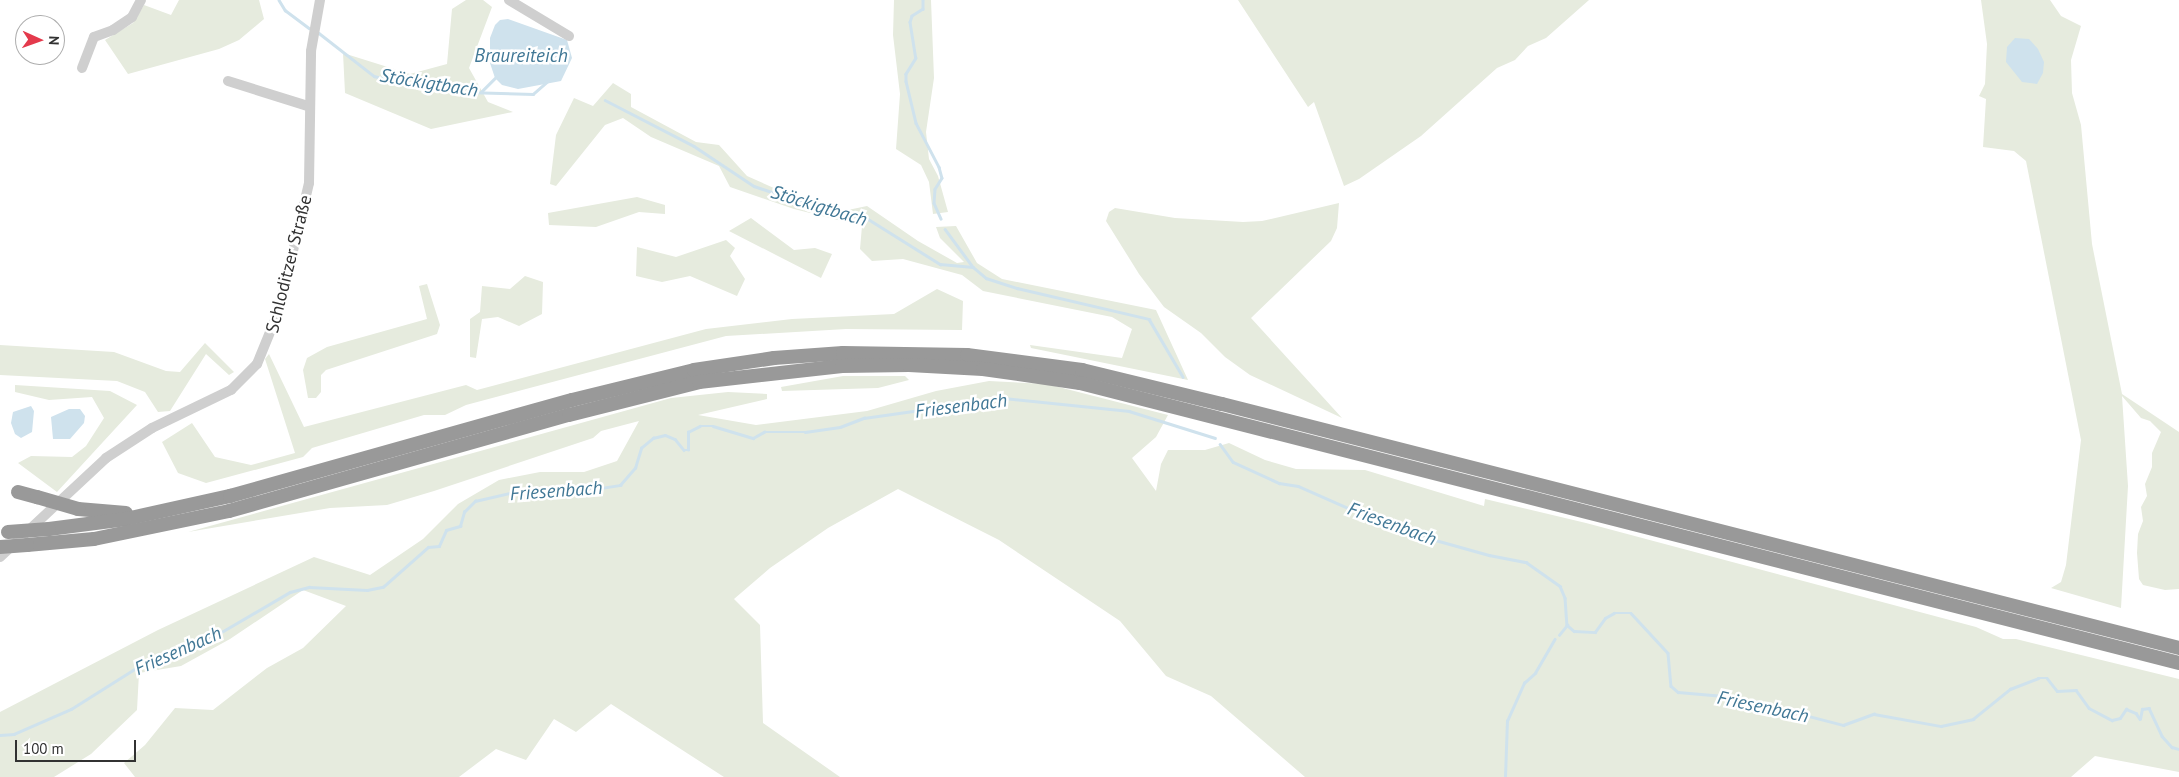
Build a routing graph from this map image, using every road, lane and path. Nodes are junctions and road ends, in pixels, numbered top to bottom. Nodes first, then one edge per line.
1 (141, 0) edge
2 (320, 0) edge
3 (509, 0) edge
4 (569, 36) dead end
5 (82, 68) dead end
6 (228, 81) dead end
7 (308, 106) junction
8 (1221, 410) junction
9 (1248, 417) junction
10 (18, 492) dead end
11 (154, 513) junction
12 (4, 533) edge
13 (0, 547) edge
14 (0, 557) edge
15 (2179, 648) edge
16 (2179, 663) edge

1 - 5 street
2 - 7 street, Schloditzer Straße
3 - 4 street
6 - 7 street
7 - 14 street, Schloditzer Straße
8 - 9 highway
8 - 11 highway
8 - 13 highway, bridge
9 - 15 highway
9 - 16 highway
10 - 11 highway, bridge
11 - 12 highway, bridge

